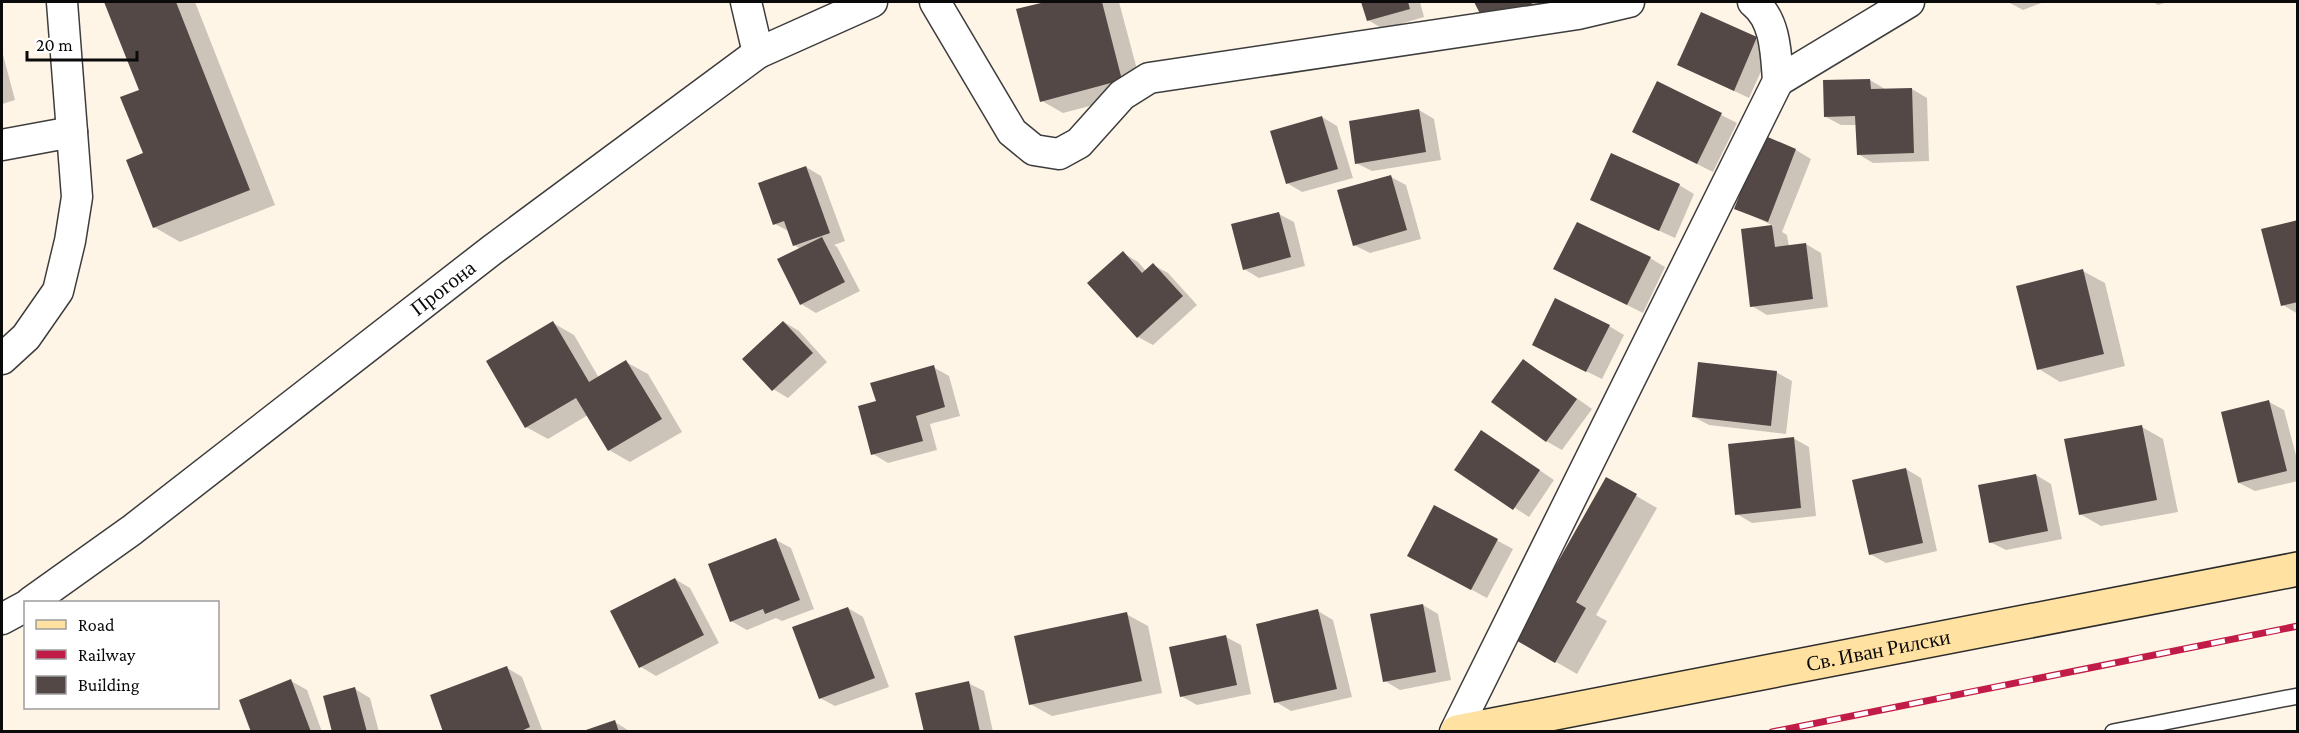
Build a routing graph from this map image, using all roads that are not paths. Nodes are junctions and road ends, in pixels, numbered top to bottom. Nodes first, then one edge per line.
1 (62, 2) edge
2 (746, 2) edge
3 (872, 2) edge
4 (935, 2) edge
5 (1629, 2) edge
6 (1753, 2) edge
7 (1909, 2) edge
8 (758, 53) junction
9 (1778, 81) junction
10 (72, 132) junction
11 (2, 145) edge
12 (2, 359) edge
13 (2298, 568) edge
14 (34, 601) edge
15 (24, 607) edge
16 (2, 619) edge
17 (2298, 696) edge
18 (1456, 732) edge
19 (2113, 732) edge

1 - 10 street
2 - 8 street
3 - 8 street, Прогона
4 - 5 street
6 - 9 street
7 - 9 street
8 - 14 street, Прогона
9 - 18 street
10 - 11 street
10 - 12 street
13 - 18 street, Св. Иван Рилски
15 - 16 street
17 - 19 lane

